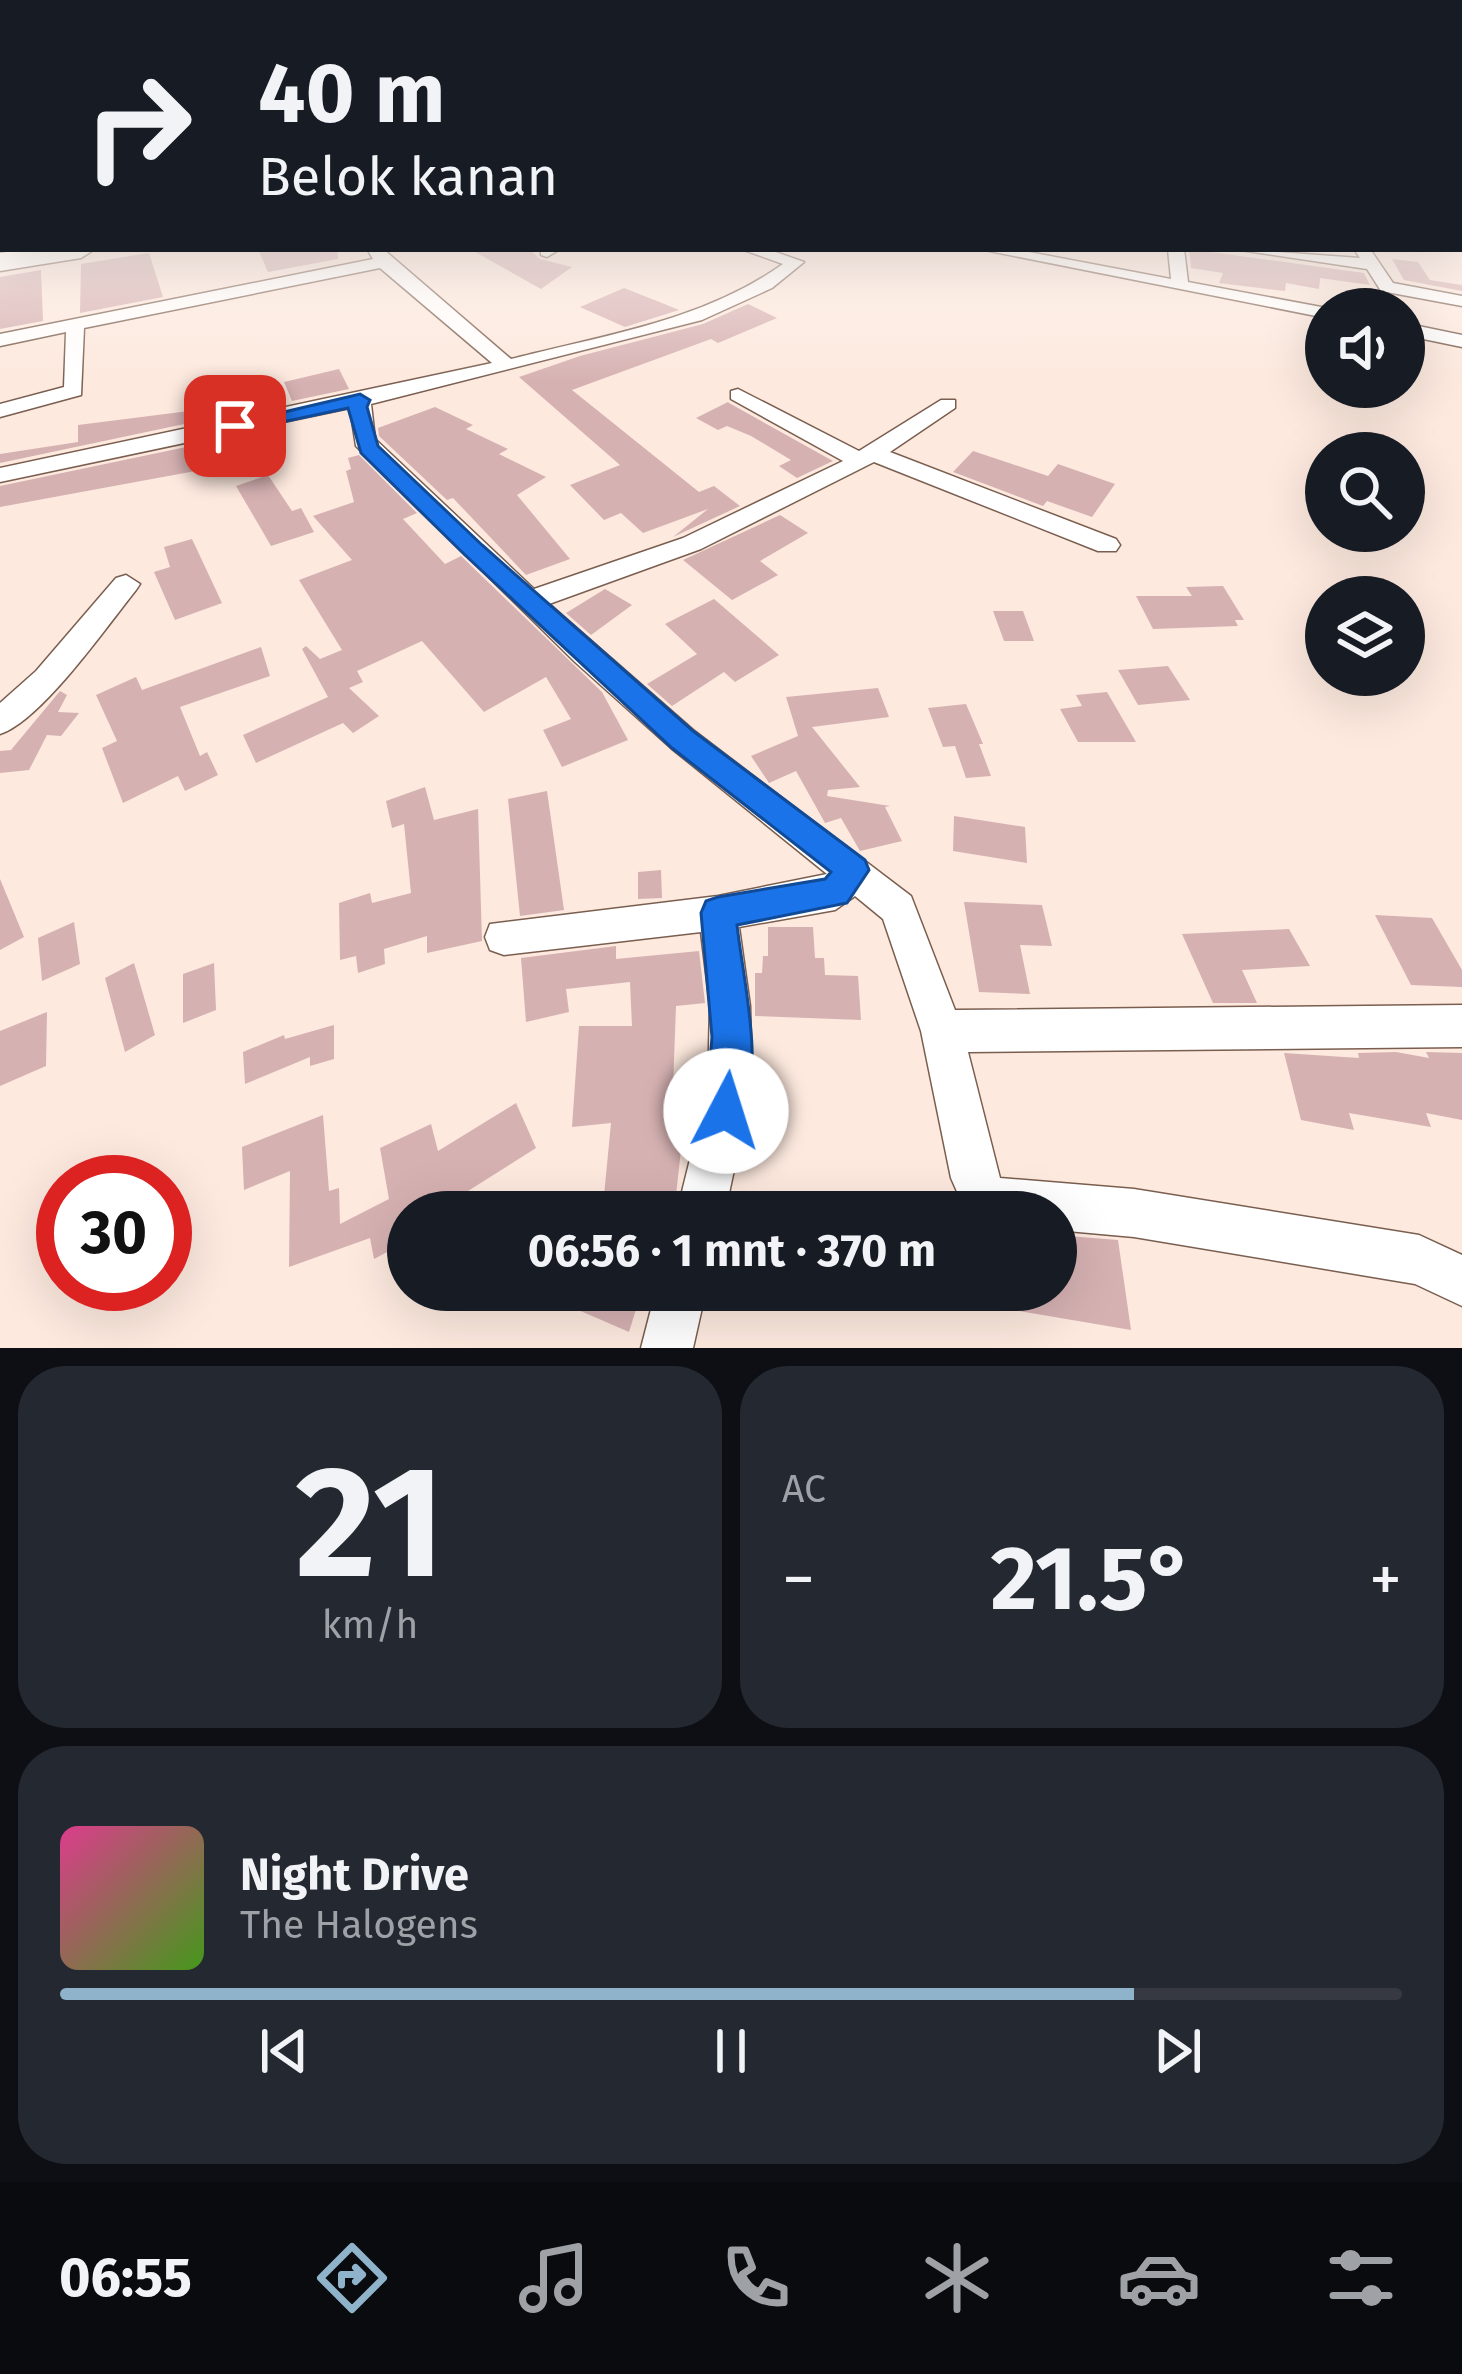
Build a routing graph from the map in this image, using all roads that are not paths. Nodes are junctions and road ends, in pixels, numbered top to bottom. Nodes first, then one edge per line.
1 (32, 257) edge
2 (375, 257) edge
3 (380, 257) edge
4 (777, 257) edge
5 (1031, 257) edge
6 (1177, 257) edge
7 (1367, 257) edge
8 (0, 262) edge
9 (1180, 284) junction
10 (1462, 301) edge
11 (1305, 309) edge
12 (75, 324) junction
13 (1425, 333) edge
14 (0, 340) edge
15 (1462, 341) edge
16 (517, 363) junction
17 (738, 394) dead end
18 (360, 400) junction
19 (948, 404) dead end
20 (0, 411) edge
21 (870, 459) junction
22 (0, 475) edge
23 (1107, 545) dead end
24 (126, 584) dead end
25 (530, 601) junction
26 (0, 722) edge
27 (853, 870) junction
28 (718, 913) junction
29 (504, 937) dead end
30 (1462, 1025) edge
31 (941, 1031) junction
32 (706, 1191) edge
33 (1462, 1281) edge
34 (676, 1311) edge
35 (667, 1348) edge

1 - 8 highway
2 - 12 street
3 - 16 street
4 - 16 street
5 - 9 street
6 - 9 street
7 - 10 street
9 - 11 street
12 - 14 street
12 - 20 street
13 - 15 street
16 - 18 street
17 - 21 street
18 - 22 street
18 - 25 street
19 - 21 street
21 - 23 street
21 - 25 street
24 - 26 street
25 - 27 street
27 - 28 street
27 - 31 street
28 - 29 street
28 - 32 street
30 - 31 street
31 - 33 street
34 - 35 street

